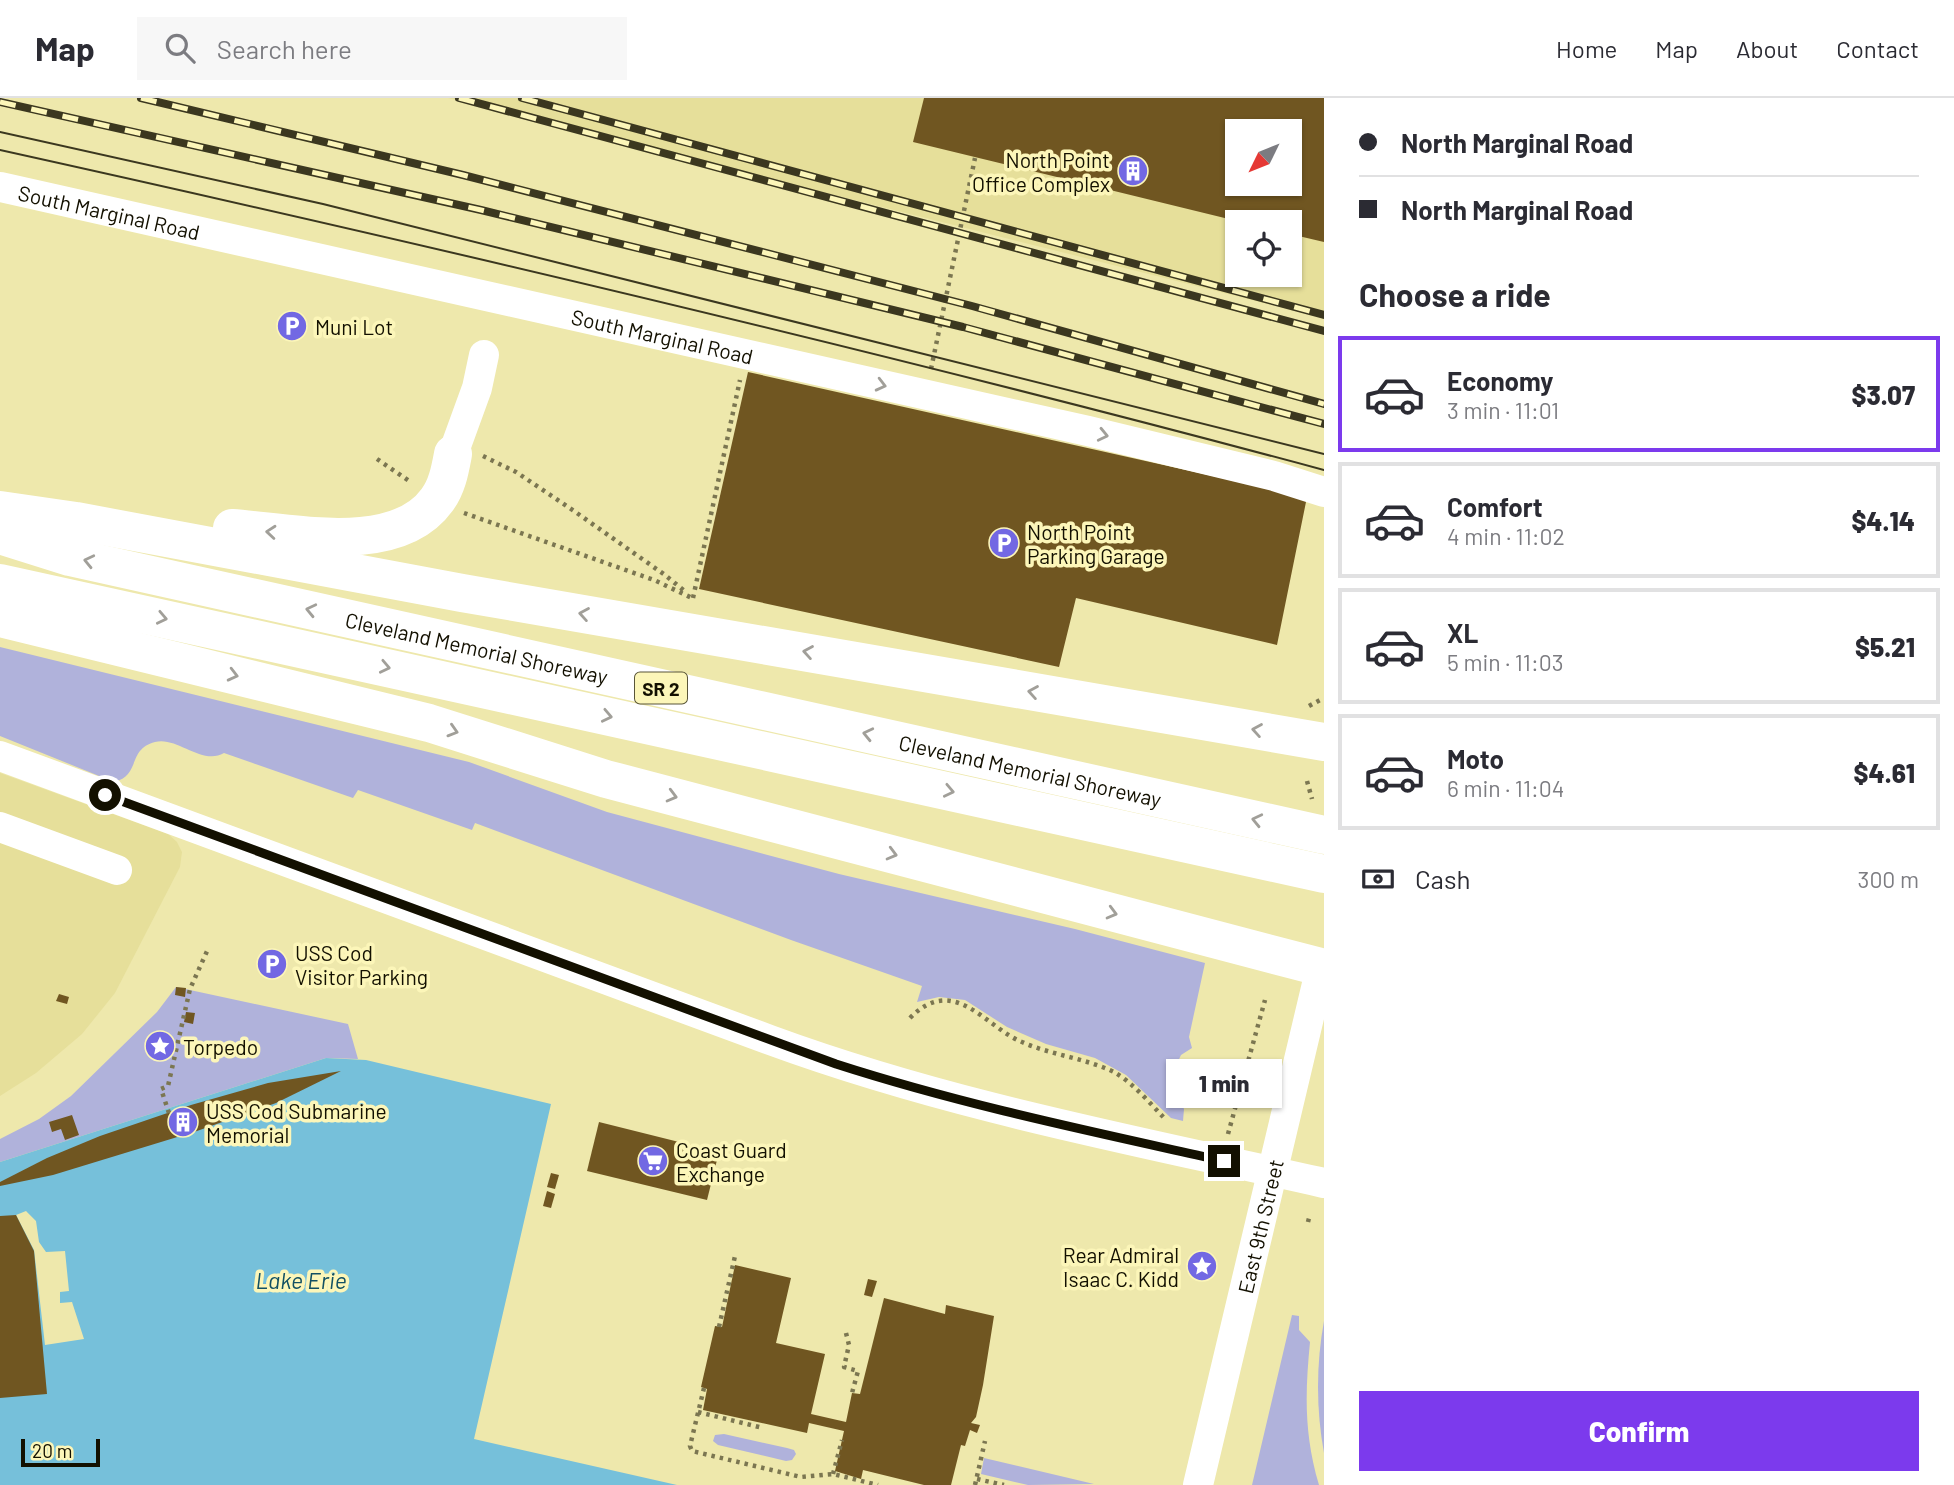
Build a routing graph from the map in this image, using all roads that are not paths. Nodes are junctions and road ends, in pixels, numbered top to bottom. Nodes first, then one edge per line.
1 (0, 187) edge
2 (484, 355) dead end
3 (457, 441) joint
4 (1324, 492) edge
5 (0, 510) edge
6 (76, 521) junction
7 (0, 535) edge
8 (0, 583) edge
9 (0, 618) edge
10 (1324, 742) edge
11 (0, 756) edge
12 (1318, 817) edge
13 (0, 827) edge
14 (117, 870) dead end
15 (1324, 874) edge
16 (1322, 968) edge
17 (1271, 1172) junction
18 (1324, 1183) edge
19 (1198, 1485) edge

1 -> 4 street, South Marginal Road
2 - 3 street
3 -> 6 highway
5 - 6 highway
10 -> 6 highway
12 -> 7 highway, Cleveland Memorial Shoreway / SR 2
8 -> 15 highway, Cleveland Memorial Shoreway / SR 2
9 -> 16 highway
11 - 17 street
13 - 14 street
16 - 17 street, East 9th Street
17 - 18 street
17 - 19 street, East 9th Street

